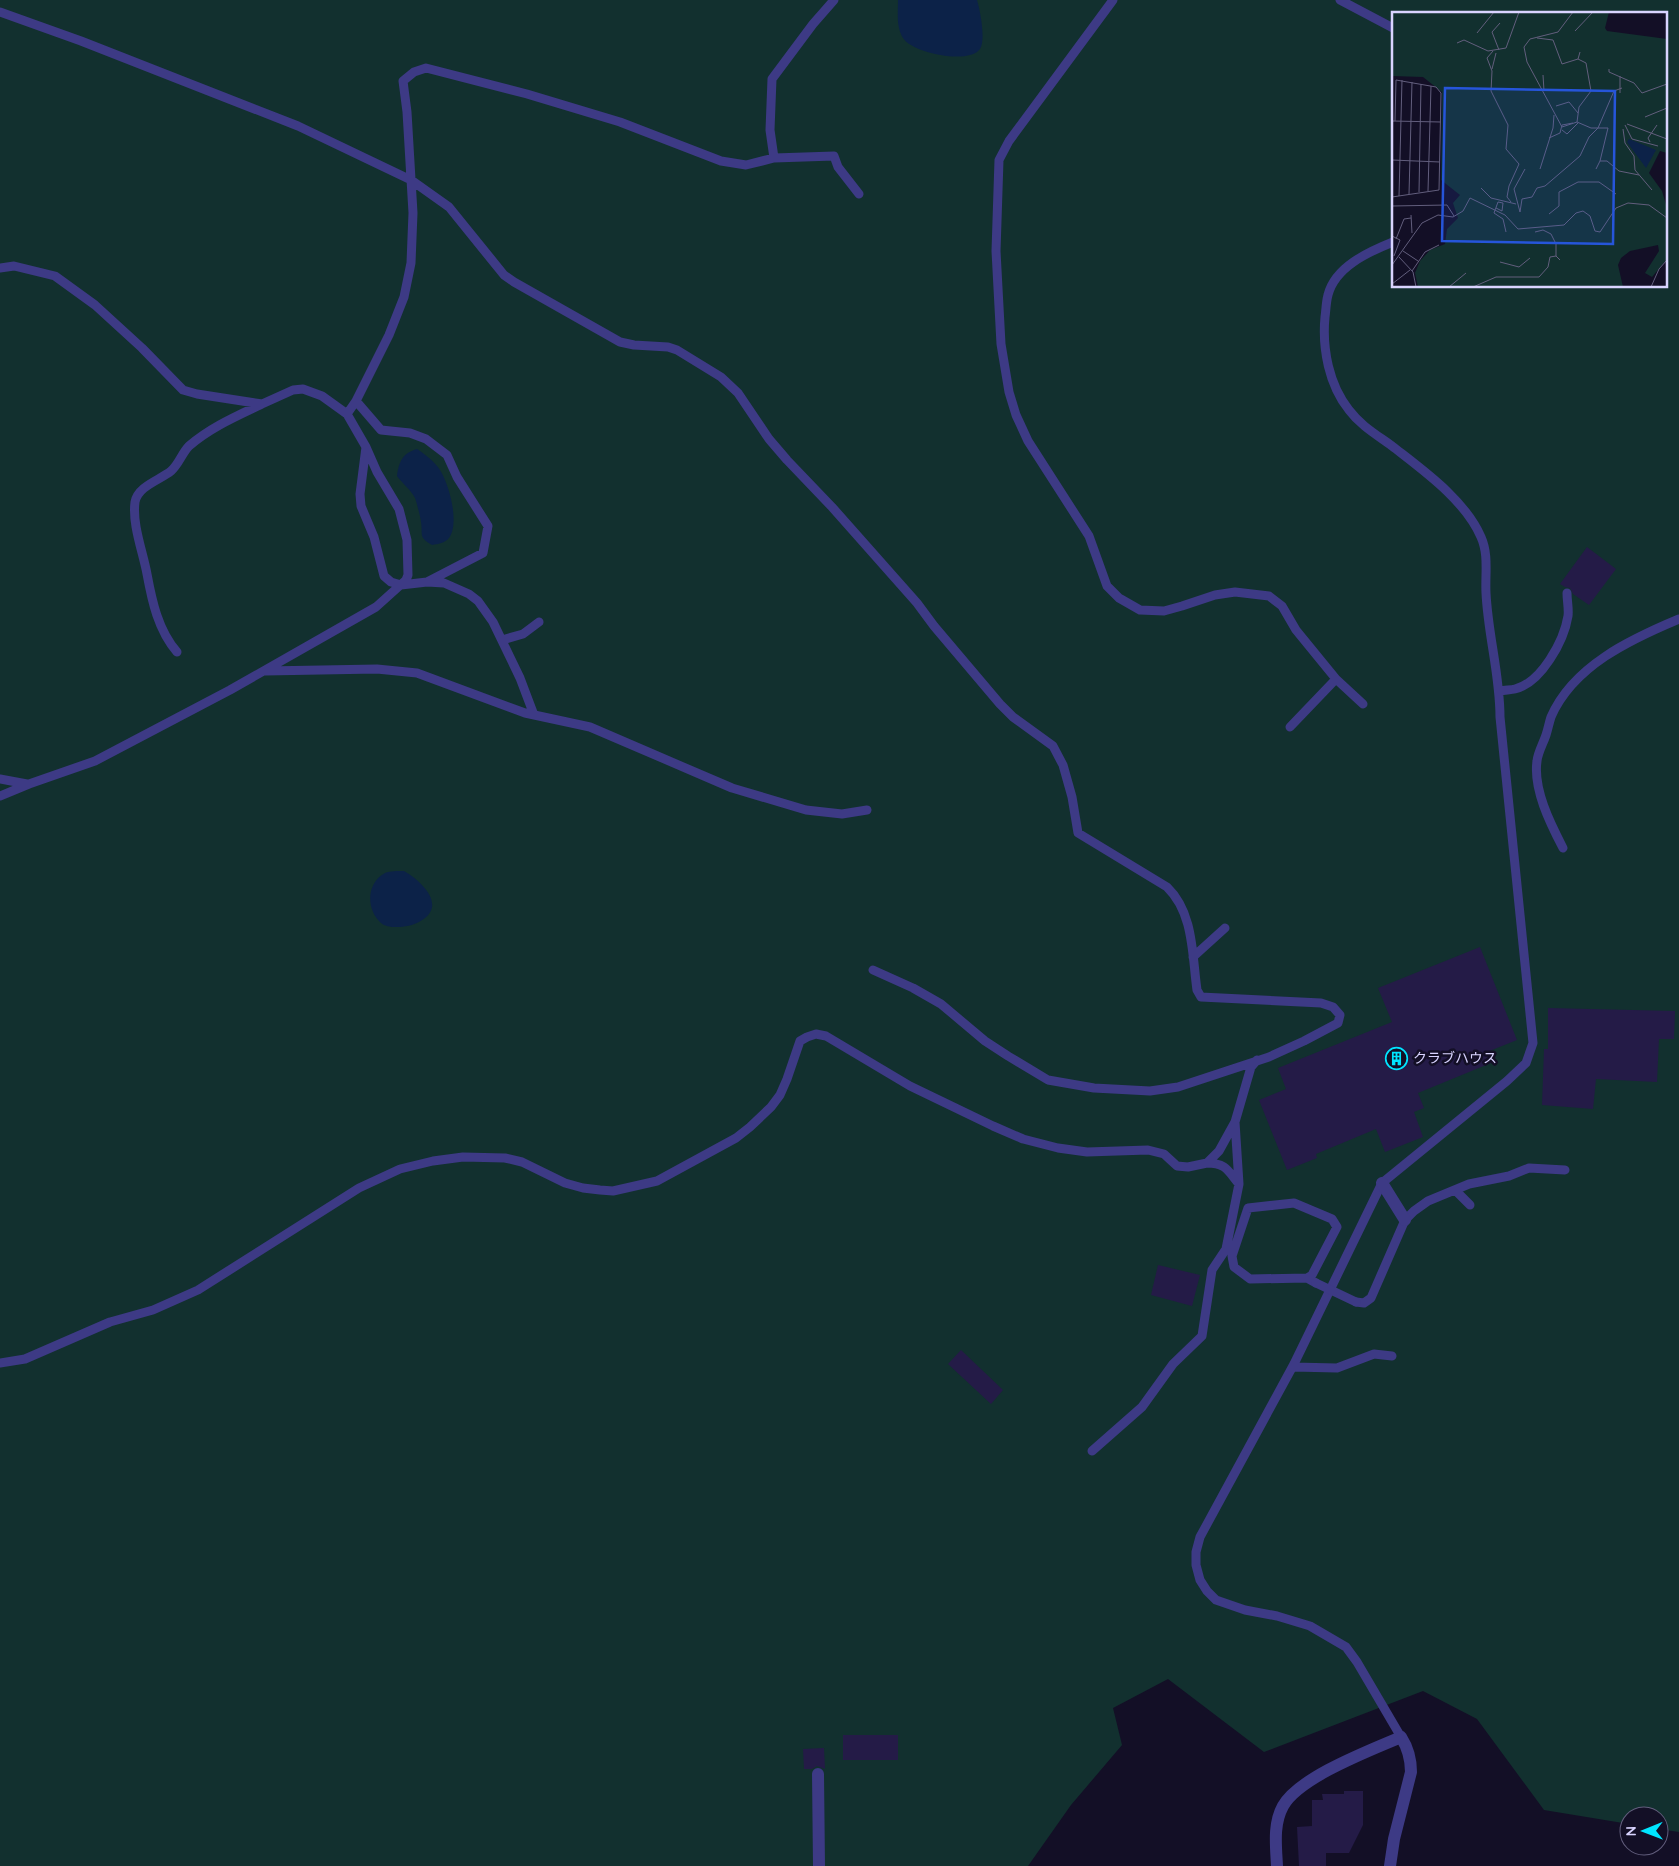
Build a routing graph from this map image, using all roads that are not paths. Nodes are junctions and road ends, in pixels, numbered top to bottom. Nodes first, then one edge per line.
1 (834, 0) edge
2 (1113, 0) edge
3 (1340, 0) edge
4 (0, 12) edge
5 (1392, 27) edge
6 (774, 158) junction
7 (411, 180) junction
8 (859, 194) dead end
9 (1392, 242) edge
10 (0, 268) edge
11 (356, 401) junction
12 (262, 404) junction
13 (347, 414) junction
14 (366, 446) junction
15 (427, 582) junction
16 (401, 585) junction
17 (1567, 593) dead end
18 (1679, 619) edge
19 (539, 622) dead end
20 (502, 640) junction
21 (177, 652) dead end
22 (262, 672) junction
23 (1336, 678) junction
24 (1500, 690) junction
25 (1363, 704) dead end
26 (534, 715) junction
27 (1290, 727) dead end
28 (0, 779) edge
29 (29, 784) junction
30 (0, 796) edge
31 (867, 810) dead end
32 (1563, 848) dead end
33 (1225, 928) dead end
34 (1192, 957) junction
35 (873, 970) dead end
36 (1258, 1059) junction
37 (1235, 1122) junction
38 (1208, 1163) junction
39 (1565, 1170) dead end
40 (1382, 1183) junction
41 (1239, 1184) junction
42 (1455, 1190) junction
43 (1470, 1205) dead end
44 (1405, 1220) junction
45 (1307, 1278) junction
46 (1392, 1356) dead end
47 (0, 1363) edge
48 (1293, 1367) junction
49 (1092, 1452) dead end
50 (1402, 1736) junction
51 (818, 1774) dead end
52 (819, 1866) edge
53 (1277, 1866) edge
54 (1390, 1866) edge

1 - 6 lane
2 - 23 lane
3 - 5 lane
4 - 7 lane
6 - 7 lane
6 - 8 lane
7 - 11 lane
7 - 34 lane
9 - 24 lane
10 - 12 lane
11 - 13 lane
11 - 15 lane
12 - 13 lane
12 - 21 lane
13 - 14 lane
14 - 16 lane
14 - 16 lane
15 - 16 lane
15 - 20 lane
16 - 22 lane
17 - 24 lane
18 - 32 lane
19 - 20 lane
20 - 26 lane
22 - 26 lane
22 - 29 lane
23 - 25 lane
23 - 27 lane
24 - 40 lane
26 - 31 lane
28 - 29 lane
29 - 30 lane
33 - 34 lane
34 - 36 lane
35 - 36 lane
36 - 37 lane
37 - 38 lane
37 - 41 lane
38 - 41 lane
38 - 47 lane
39 - 42 lane
40 - 44 street
40 - 48 lane
41 - 49 lane
42 - 43 lane
42 - 44 lane
44 - 45 lane, bridge
45 - 45 lane
46 - 48 lane
48 - 50 lane
50 - 53 street
50 - 54 street
51 - 52 street

